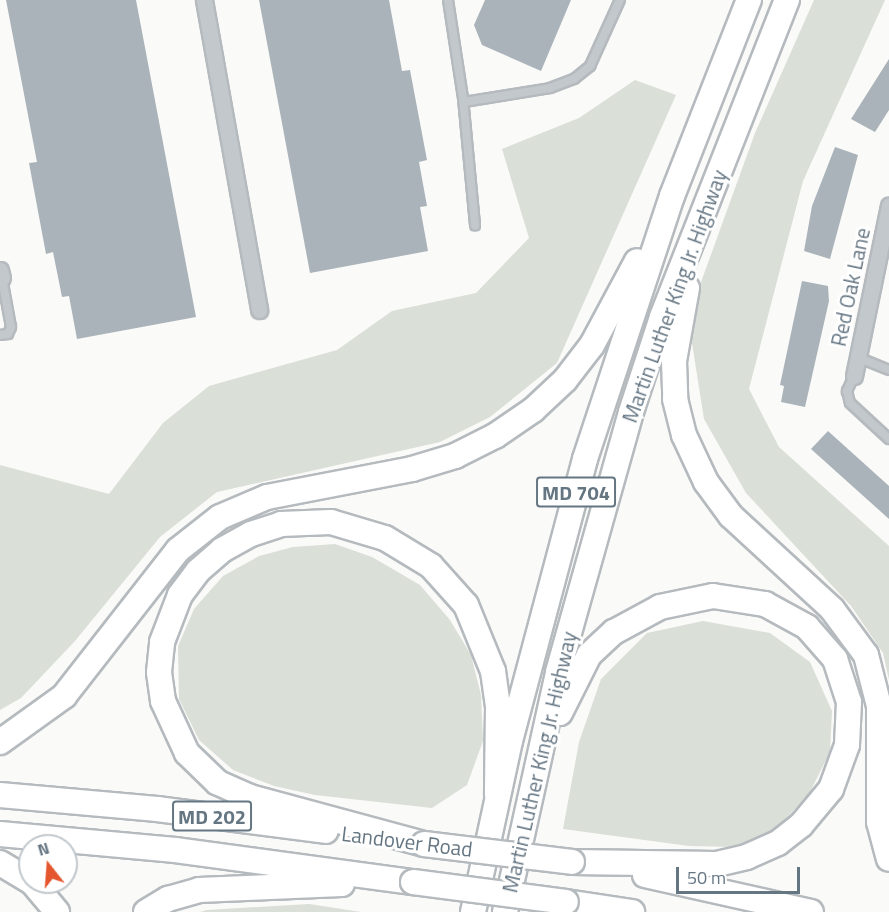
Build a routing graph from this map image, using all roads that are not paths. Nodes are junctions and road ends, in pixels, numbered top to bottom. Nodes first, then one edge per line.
1 (204, 0) edge
2 (448, 0) edge
3 (620, 0) edge
4 (749, 0) edge
5 (787, 0) edge
6 (464, 102) junction
7 (672, 196) junction
8 (707, 204) junction
9 (889, 206) edge
10 (475, 225) dead end
11 (1, 274) edge
12 (259, 310) dead end
13 (0, 335) edge
14 (857, 357) junction
15 (889, 370) edge
16 (854, 376) joint
17 (889, 439) edge
18 (0, 742) edge
19 (531, 784) junction
20 (497, 794) junction
21 (0, 795) edge
22 (0, 834) edge
23 (424, 844) junction
24 (889, 859) edge
25 (572, 862) junction
26 (0, 863) edge
27 (18, 873) edge
28 (413, 882) junction
29 (42, 894) edge
30 (57, 912) edge
31 (146, 912) edge
32 (473, 912) edge
33 (505, 912) edge
34 (632, 912) edge
35 (811, 912) edge

1 - 12 street
2 - 6 lane
3 - 6 lane
4 - 7 main road, Martin Luther King Jr. Highway / MD 704
5 - 8 main road, Martin Luther King Jr. Highway / MD 704
6 - 10 lane
7 - 18 main road
7 - 20 main road, Martin Luther King Jr. Highway / MD 704
8 - 19 main road, Martin Luther King Jr. Highway / MD 704
8 - 24 main road
9 - 14 street, Red Oak Lane
11 - 13 lane
14 - 15 lane
14 - 16 street, Red Oak Lane
16 - 17 lane
19 - 25 main road
19 - 33 main road, Martin Luther King Jr. Highway / MD 704
20 - 23 main road
20 - 32 main road, Martin Luther King Jr. Highway / MD 704
21 - 23 main road, Landover Road / MD 202
22 - 28 main road, Landover Road / MD 202
23 - 25 main road, Landover Road / MD 202, bridge
25 - 35 main road, Landover Road / MD 202
26 - 27 main road
28 - 31 main road
28 - 34 main road, Landover Road / MD 202, bridge
29 - 30 main road

